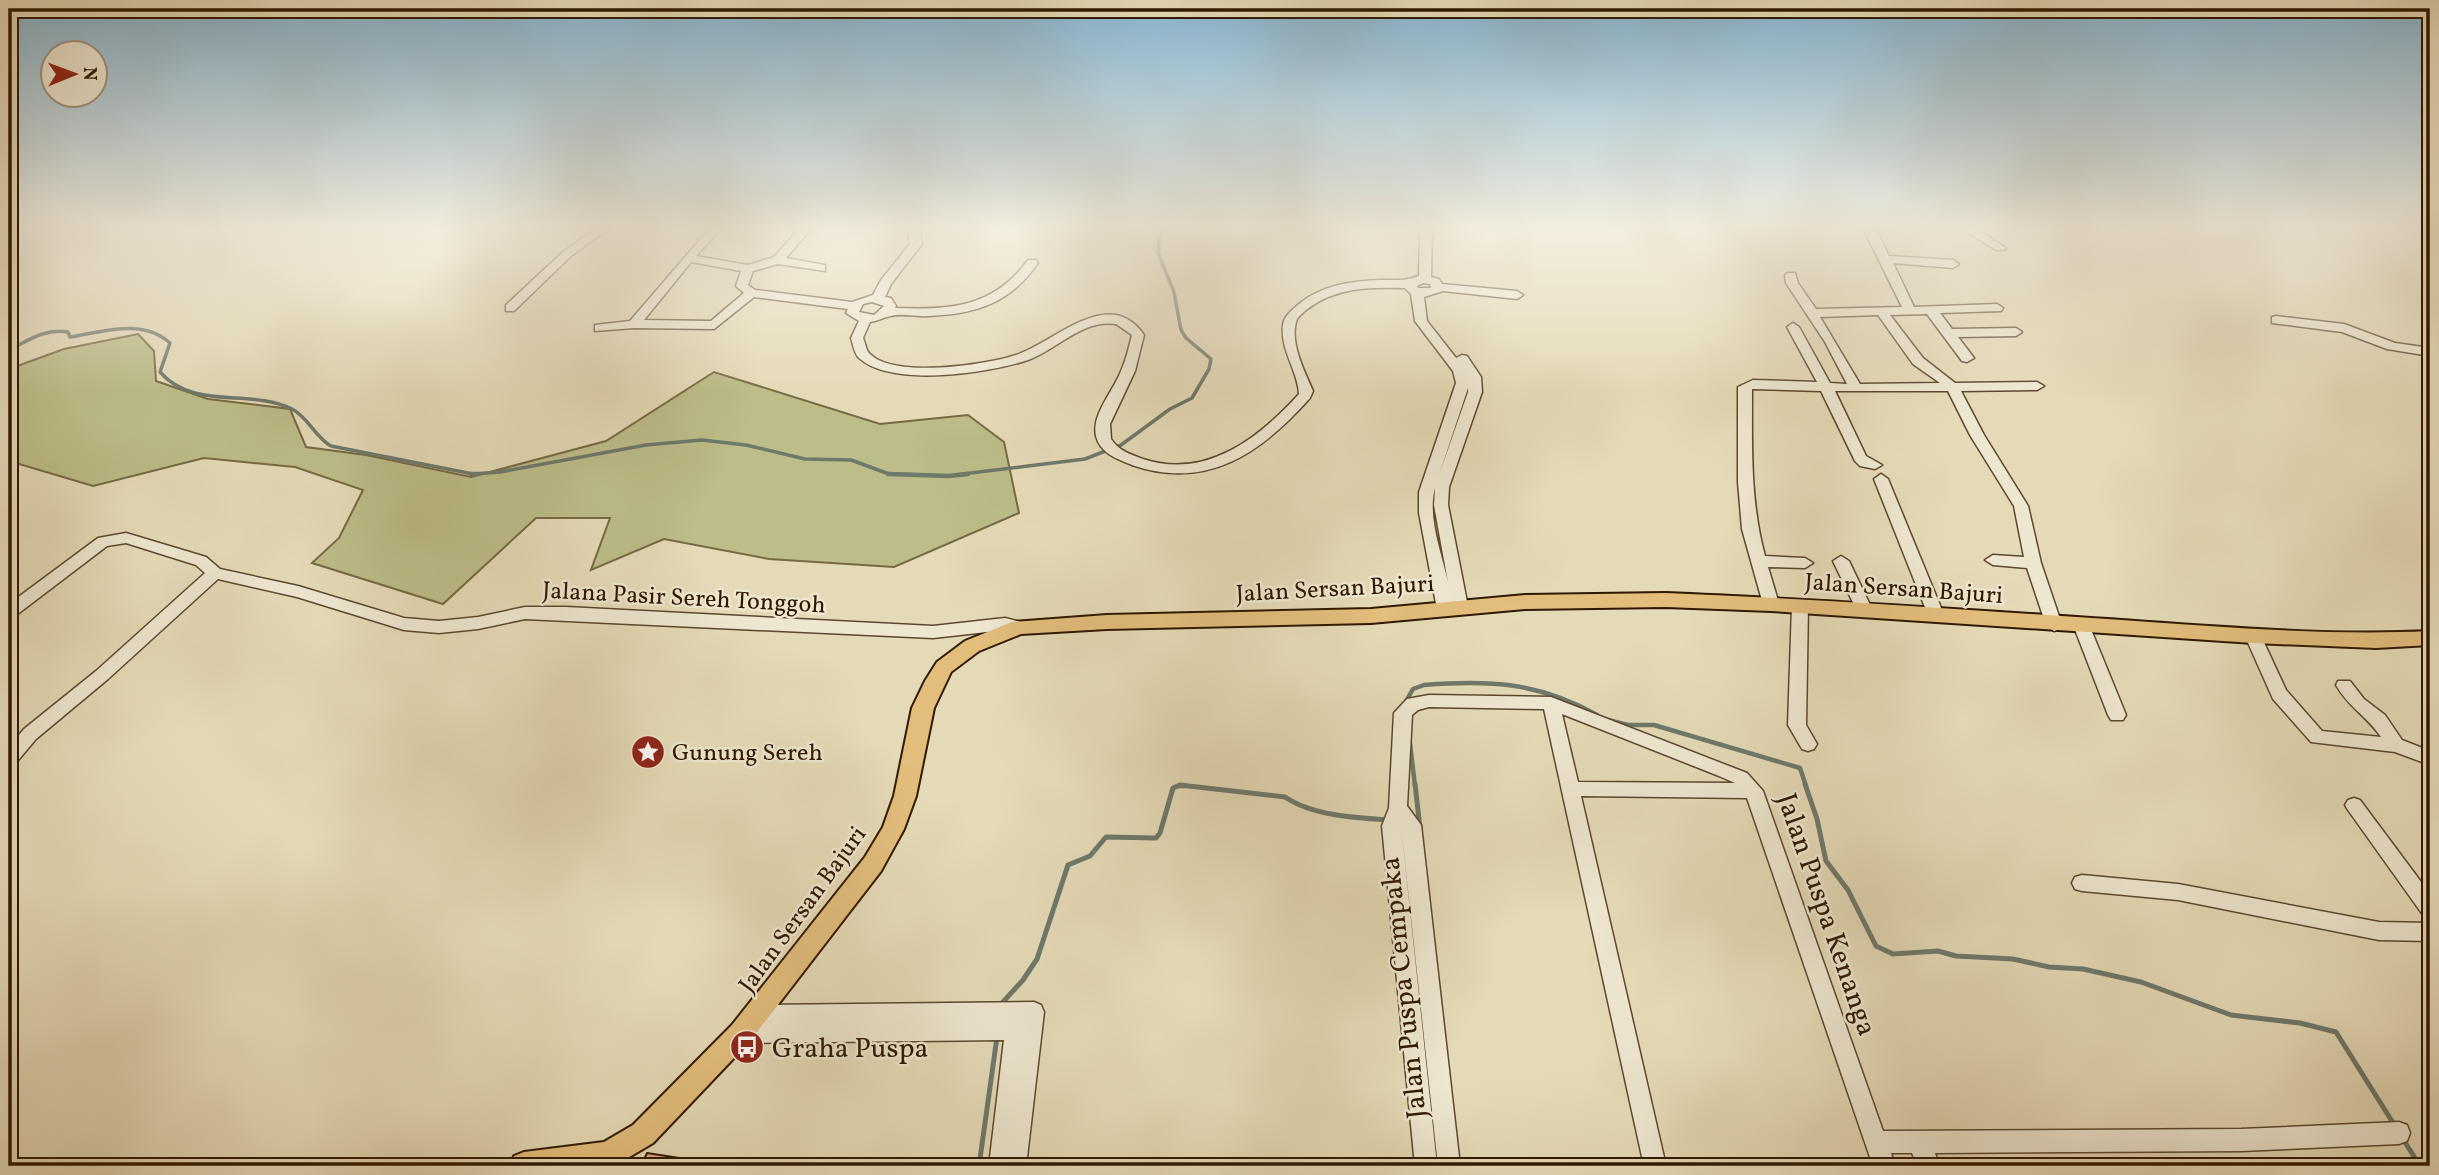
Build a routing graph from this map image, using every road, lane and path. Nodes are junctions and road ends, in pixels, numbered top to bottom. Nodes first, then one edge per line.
1 (537, 283) edge
2 (668, 283) edge
3 (742, 283) edge
4 (886, 283) edge
5 (1018, 283) edge
6 (1418, 283) edge
7 (1792, 283) edge
8 (1896, 283) edge
9 (1423, 289) junction
10 (751, 293) junction
11 (1517, 295) dead end
12 (878, 298) junction
13 (854, 306) junction
14 (1997, 308) dead end
15 (510, 309) dead end
16 (1910, 310) junction
17 (1931, 310) junction
18 (1881, 311) junction
19 (888, 312) junction
20 (1812, 313) junction
21 (866, 319) junction
22 (2276, 320) dead end
23 (634, 324) junction
24 (1793, 327) dead end
25 (600, 328) dead end
26 (2016, 332) dead end
27 (1948, 333) junction
28 (2430, 352) edge
29 (1967, 358) dead end
30 (2037, 386) dead end
31 (1826, 387) junction
32 (1856, 388) junction
33 (1953, 388) junction
34 (1993, 560) dead end
35 (1759, 561) junction
36 (1841, 561) dead end
37 (2033, 563) junction
38 (1805, 564) dead end
39 (215, 573) junction
40 (1771, 604) junction
41 (1800, 606) junction
42 (1453, 608) junction
43 (1865, 611) junction
44 (9, 612) edge
45 (1936, 615) junction
46 (2054, 625) junction
47 (1019, 626) junction
48 (2082, 627) junction
49 (2253, 636) junction
50 (2430, 638) edge
51 (2344, 685) dead end
52 (1551, 703) junction
53 (1406, 708) joint
54 (2117, 715) dead end
55 (1808, 744) dead end
56 (2396, 745) junction
57 (2430, 758) edge
58 (9, 759) edge
59 (1572, 789) junction
60 (1754, 791) junction
61 (2354, 805) dead end
62 (1401, 820) junction
63 (2082, 883) dead end
64 (2430, 909) edge
65 (2430, 932) edge
66 (1404, 954) junction
67 (1426, 954) junction
68 (758, 1015) junction
69 (1022, 1024) junction
70 (741, 1033) junction
71 (2399, 1133) dead end
72 (1876, 1142) junction
73 (1920, 1143) junction
74 (524, 1166) edge
75 (1000, 1166) edge
76 (1015, 1166) edge
77 (1426, 1166) edge
78 (1450, 1166) edge
79 (1655, 1166) edge
80 (1884, 1166) edge
81 (1928, 1166) edge

1 - 15 street
2 - 23 street
3 - 10 street
4 - 12 street
5 - 19 street
6 - 9 street
7 - 20 street
8 - 16 street
9 - 11 street
9 - 21 street
9 - 42 street
10 - 13 street
10 - 23 street
12 - 13 street
12 - 19 street
13 - 21 street
14 - 17 street
16 - 17 street
16 - 18 street
17 - 27 street
18 - 20 street
18 - 33 street
19 - 21 street
20 - 32 street
22 - 28 street
23 - 25 street
24 - 31 street
26 - 27 street
27 - 29 street
30 - 33 street
31 - 32 street
31 - 35 street
31 - 45 street
32 - 33 street
33 - 37 street
34 - 37 street
35 - 38 street
35 - 40 street
36 - 43 street
37 - 46 street
39 - 44 street, Jalana Pasir Sereh Tonggoh
39 - 47 street, Jalana Pasir Sereh Tonggoh
39 - 58 street
40 - 41 main road, Jalan Sersan Bajuri
40 - 42 main road, Jalan Sersan Bajuri
41 - 43 main road, Jalan Sersan Bajuri
41 - 55 street
42 - 47 main road, Jalan Sersan Bajuri
43 - 45 main road, Jalan Sersan Bajuri
45 - 46 main road, Jalan Sersan Bajuri
46 - 48 main road, Jalan Sersan Bajuri
47 - 68 main road, Jalan Sersan Bajuri
48 - 49 main road, Jalan Sersan Bajuri
48 - 54 street
49 - 50 main road, Jalan Sersan Bajuri
49 - 56 street
51 - 56 street
52 - 53 street, Jalan Puspa Kenanga
52 - 59 street
52 - 60 street, Jalan Puspa Kenanga
53 - 62 street, Jalan Puspa Cempaka
56 - 57 street
59 - 60 street
59 - 79 street
60 - 72 street, Jalan Puspa Kenanga
61 - 64 street
62 - 66 street, Jalan Puspa Cempaka
62 - 67 street, Jalan Puspa Cempaka
63 - 65 street
66 - 67 street
66 - 77 street, Jalan Puspa Cempaka
67 - 78 street, Jalan Puspa Cempaka
68 - 69 street
68 - 70 main road, Jalan Sersan Bajuri
69 - 70 street
69 - 75 street
69 - 76 street
70 - 74 main road, Jalan Sersan Bajuri
71 - 73 street
72 - 73 street
72 - 80 street, Jalan Puspa Kenanga
73 - 81 street

